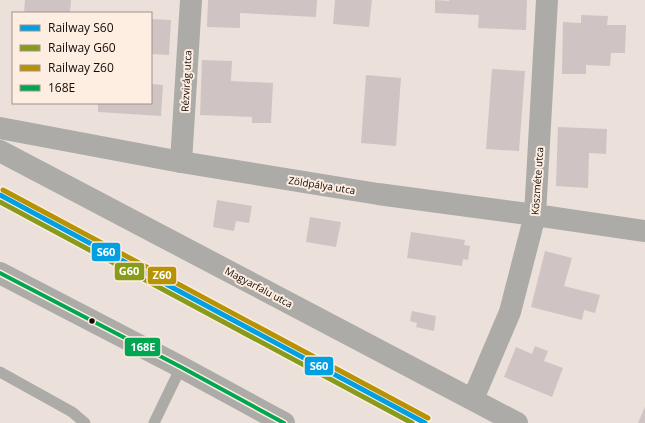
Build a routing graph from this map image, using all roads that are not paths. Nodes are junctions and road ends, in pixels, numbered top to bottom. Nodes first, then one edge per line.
1 (191, 0) edge
2 (547, 0) edge
3 (0, 128) edge
4 (0, 151) edge
5 (181, 162) junction
6 (535, 215) junction
7 (645, 232) edge
8 (0, 273) edge
9 (180, 367) junction
10 (0, 372) edge
11 (473, 399) junction
12 (85, 423) edge
13 (154, 423) edge
14 (284, 423) edge
15 (517, 423) edge

1 - 5 street, Rézvirág utca
2 - 6 street, Köszméte utca
3 - 5 street, Zöldpálya utca
4 - 11 street, Magyarfalu utca
5 - 6 street, Zöldpálya utca
6 - 7 street, Zöldpálya utca
6 - 11 street, Köszméte utca
8 - 9 street
9 - 13 lane
9 - 14 street
10 - 12 lane
11 - 15 street, Magyarfalu utca

